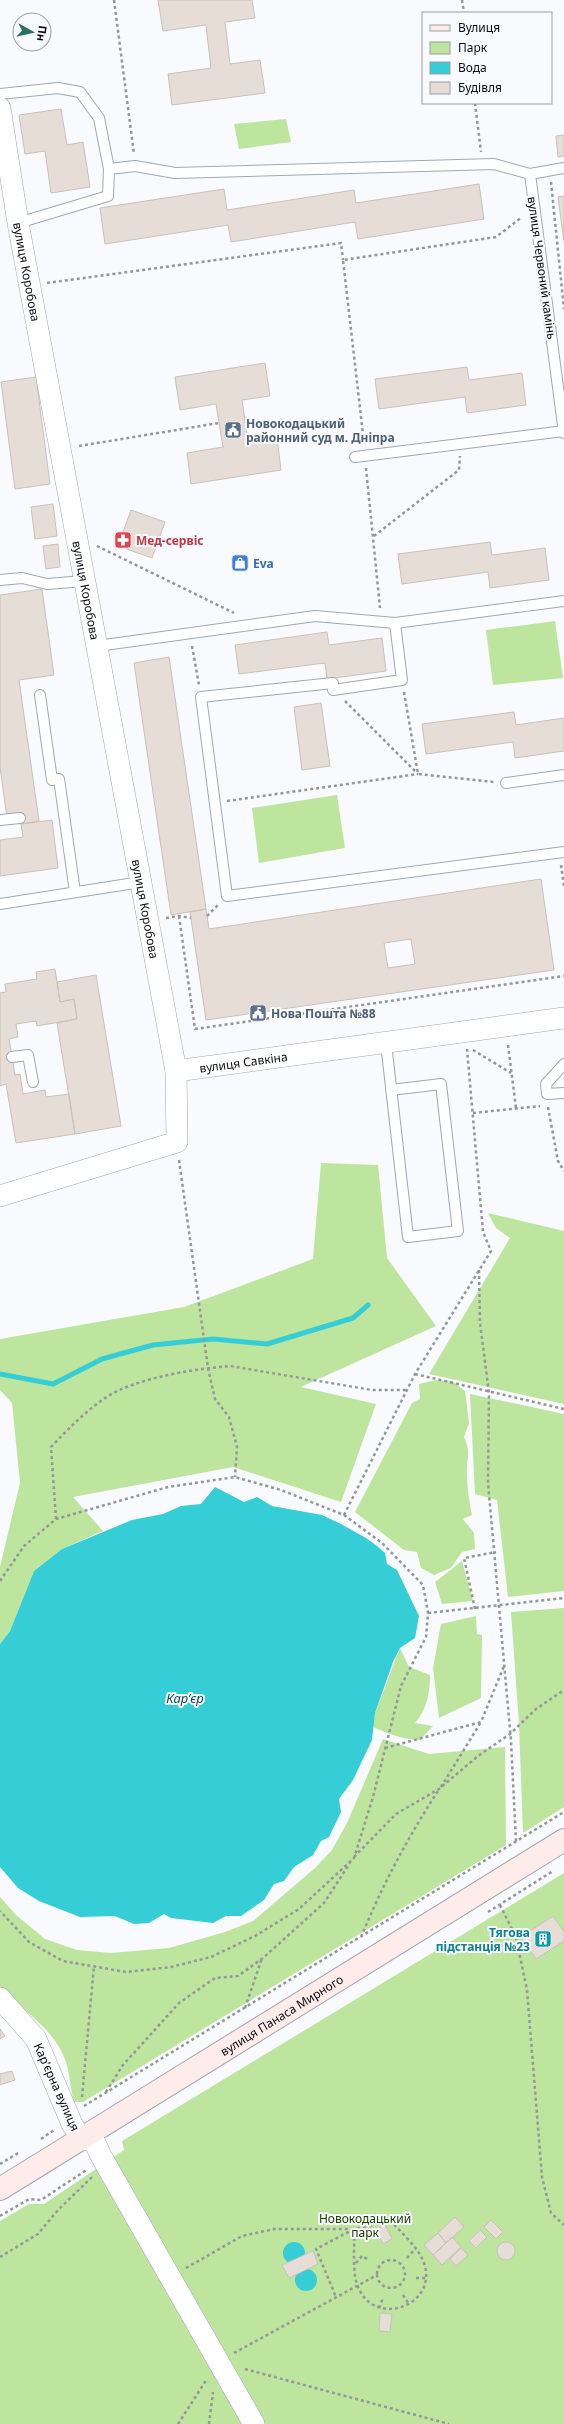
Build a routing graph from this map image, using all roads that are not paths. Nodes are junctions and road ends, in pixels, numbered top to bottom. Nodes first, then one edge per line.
1 (0, 94) edge
2 (0, 108) edge
3 (564, 168) edge
4 (109, 169) junction
5 (530, 174) junction
6 (18, 223) junction
7 (564, 432) edge
8 (360, 456) road end
9 (0, 580) edge
10 (85, 581) junction
11 (564, 601) edge
12 (394, 623) junction
13 (97, 646) junction
14 (40, 695) dead end
15 (564, 775) edge
16 (506, 783) road end
17 (20, 818) dead end
18 (0, 820) edge
19 (561, 852) edge
20 (141, 882) junction
21 (76, 892) junction
22 (0, 904) edge
23 (564, 1018) edge
24 (386, 1042) junction
25 (12, 1058) dead end
26 (564, 1064) edge
27 (176, 1071) junction
28 (33, 1082) dead end
29 (391, 1090) junction
30 (564, 1092) edge
31 (0, 1196) edge
32 (564, 1840) edge
33 (0, 1998) edge
34 (87, 2137) junction
35 (0, 2189) edge
36 (254, 2424) edge

1 - 4 lane
2 - 6 street, вулиця Коробова
3 - 5 lane
4 - 5 lane
4 - 6 lane
5 - 7 lane, вулиця Червоний камінь
6 - 10 street, вулиця Коробова
7 - 8 lane
9 - 10 lane
10 - 13 street, вулиця Коробова
11 - 12 lane
12 - 13 lane
12 - 19 lane
13 - 20 street, вулиця Коробова
14 - 21 lane
15 - 16 lane
17 - 18 lane
20 - 21 lane
20 - 27 street, вулиця Коробова
21 - 22 lane
23 - 24 street, вулиця Савкіна
24 - 27 street, вулиця Савкіна
24 - 29 lane
25 - 28 lane
26 - 30 lane
27 - 31 street
29 - 29 lane
32 - 34 main road, вулиця Панаса Мирного
33 - 34 street, Карʼєрна вулиця
34 - 35 main road, вулиця Панаса Мирного
34 - 36 street, Карʼєрна вулиця

